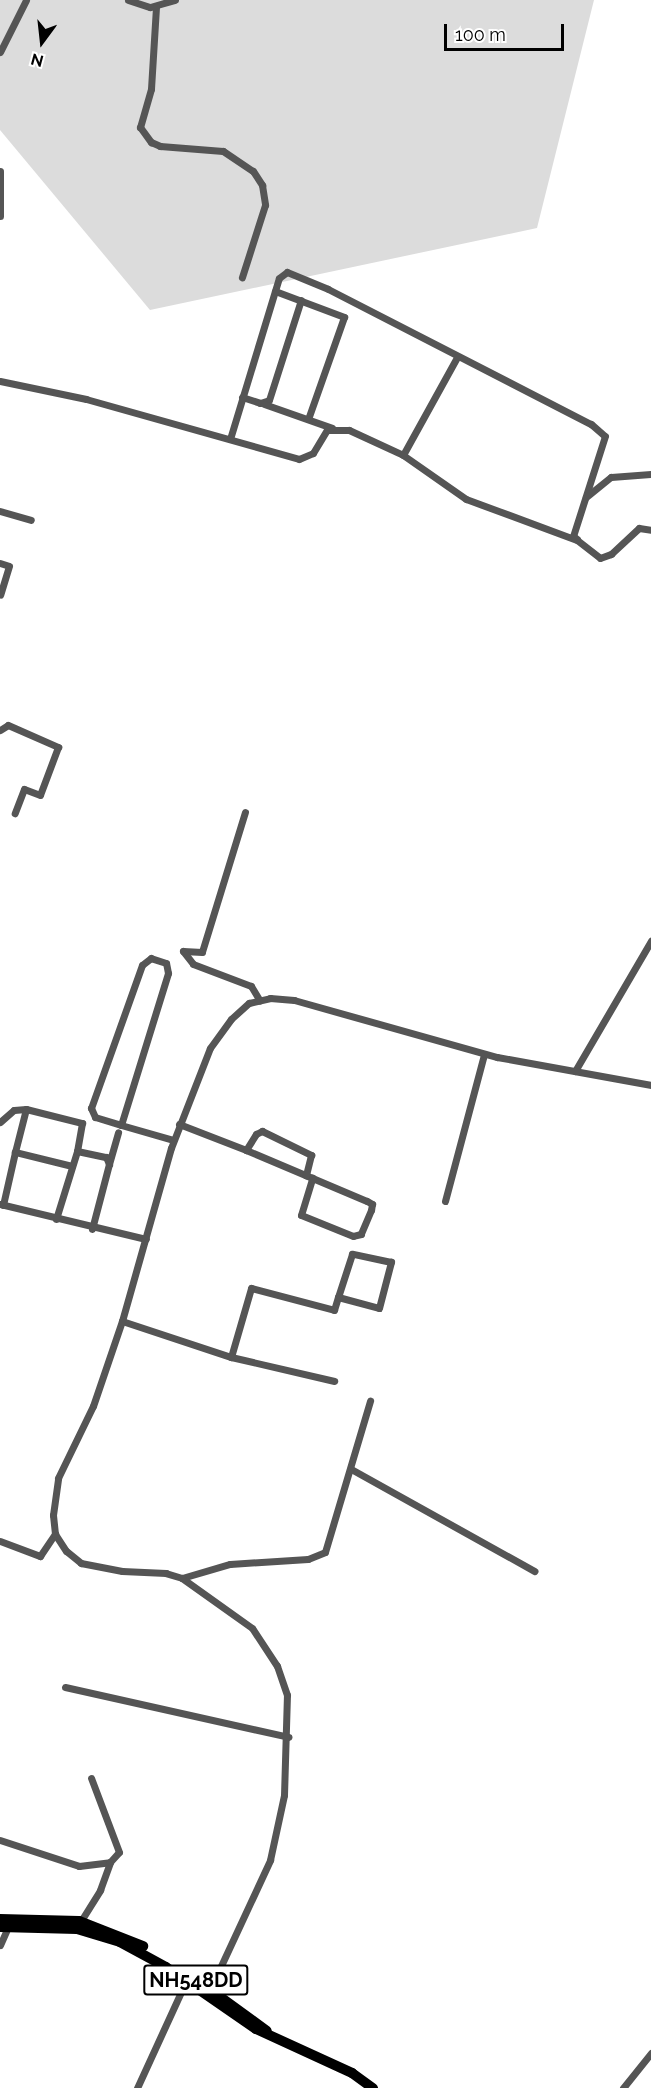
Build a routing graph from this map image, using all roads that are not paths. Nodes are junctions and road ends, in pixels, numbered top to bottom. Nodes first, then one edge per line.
1 (26, 0) edge
2 (128, 0) edge
3 (175, 0) edge
4 (156, 7) junction
5 (0, 52) edge
6 (0, 171) edge
7 (0, 216) edge
8 (242, 277) dead end
9 (275, 291) junction
10 (301, 300) junction
11 (458, 357) junction
12 (0, 381) edge
13 (242, 397) junction
14 (264, 404) junction
15 (308, 419) junction
16 (333, 428) junction
17 (230, 439) junction
18 (403, 455) junction
19 (651, 474) edge
20 (586, 497) junction
21 (0, 510) edge
22 (31, 520) dead end
23 (651, 530) edge
24 (577, 540) junction
25 (0, 563) edge
26 (0, 595) edge
27 (0, 730) edge
28 (245, 812) dead end
29 (15, 813) dead end
30 (651, 941) edge
31 (260, 1000) junction
32 (484, 1053) junction
33 (575, 1071) junction
34 (651, 1085) edge
35 (26, 1109) junction
36 (0, 1122) edge
37 (179, 1124) junction
38 (120, 1128) junction
39 (173, 1140) junction
40 (246, 1150) junction
41 (77, 1151) junction
42 (15, 1152) junction
43 (109, 1164) junction
44 (72, 1166) junction
45 (309, 1177) junction
46 (445, 1201) dead end
47 (1, 1205) edge
48 (56, 1219) junction
49 (92, 1228) junction
50 (146, 1239) junction
51 (338, 1297) junction
52 (122, 1322) junction
53 (231, 1357) junction
54 (333, 1381) dead end
55 (370, 1401) dead end
56 (351, 1468) junction
57 (55, 1534) junction
58 (0, 1541) edge
59 (534, 1571) dead end
60 (182, 1578) junction
61 (65, 1687) dead end
62 (288, 1737) junction
63 (91, 1778) dead end
64 (0, 1840) edge
65 (110, 1862) junction
66 (5, 1923) edge
67 (78, 1925) junction
68 (116, 1937) junction
69 (0, 1945) edge
70 (186, 1981) junction
71 (208, 1993) junction
72 (651, 2053) edge
73 (137, 2088) edge
74 (373, 2088) edge
75 (622, 2088) edge

1 - 5 street
2 - 4 street
3 - 4 street
4 - 8 street
6 - 7 street
9 - 10 street
9 - 11 street
9 - 13 street
10 - 14 street
10 - 15 street
11 - 18 street
11 - 20 street
12 - 17 street
13 - 14 street
13 - 17 street
14 - 15 street
15 - 16 street
16 - 17 street
16 - 18 street
18 - 24 street
19 - 20 street
20 - 24 street
21 - 22 street
23 - 24 street
25 - 26 street
27 - 29 street
28 - 31 street
30 - 33 street
31 - 32 street
31 - 37 street
32 - 33 street
32 - 46 street
33 - 34 street
35 - 36 street
35 - 41 street
35 - 42 street
37 - 39 street
37 - 40 street
38 - 38 street
38 - 39 street
38 - 43 street
39 - 50 street
40 - 45 street
40 - 45 street
41 - 43 street
41 - 44 street
42 - 44 street
42 - 47 street
43 - 49 street
44 - 48 street
45 - 45 street
47 - 48 street
48 - 49 street
49 - 50 street
50 - 52 street
51 - 51 street
51 - 53 street
52 - 53 street
52 - 57 street
53 - 54 street
55 - 56 street
56 - 59 street
56 - 60 street
57 - 58 street
57 - 60 street
60 - 62 street
61 - 62 street
62 - 71 street
63 - 65 street
64 - 65 street
65 - 67 street
66 - 67 highway, NH548DD
66 - 69 street
67 - 68 highway, NH548DD
68 - 70 highway, NH548DD
68 - 71 highway, NH548DD
70 - 71 highway, NH548DD
70 - 73 street
71 - 74 highway, NH548DD
72 - 75 street

